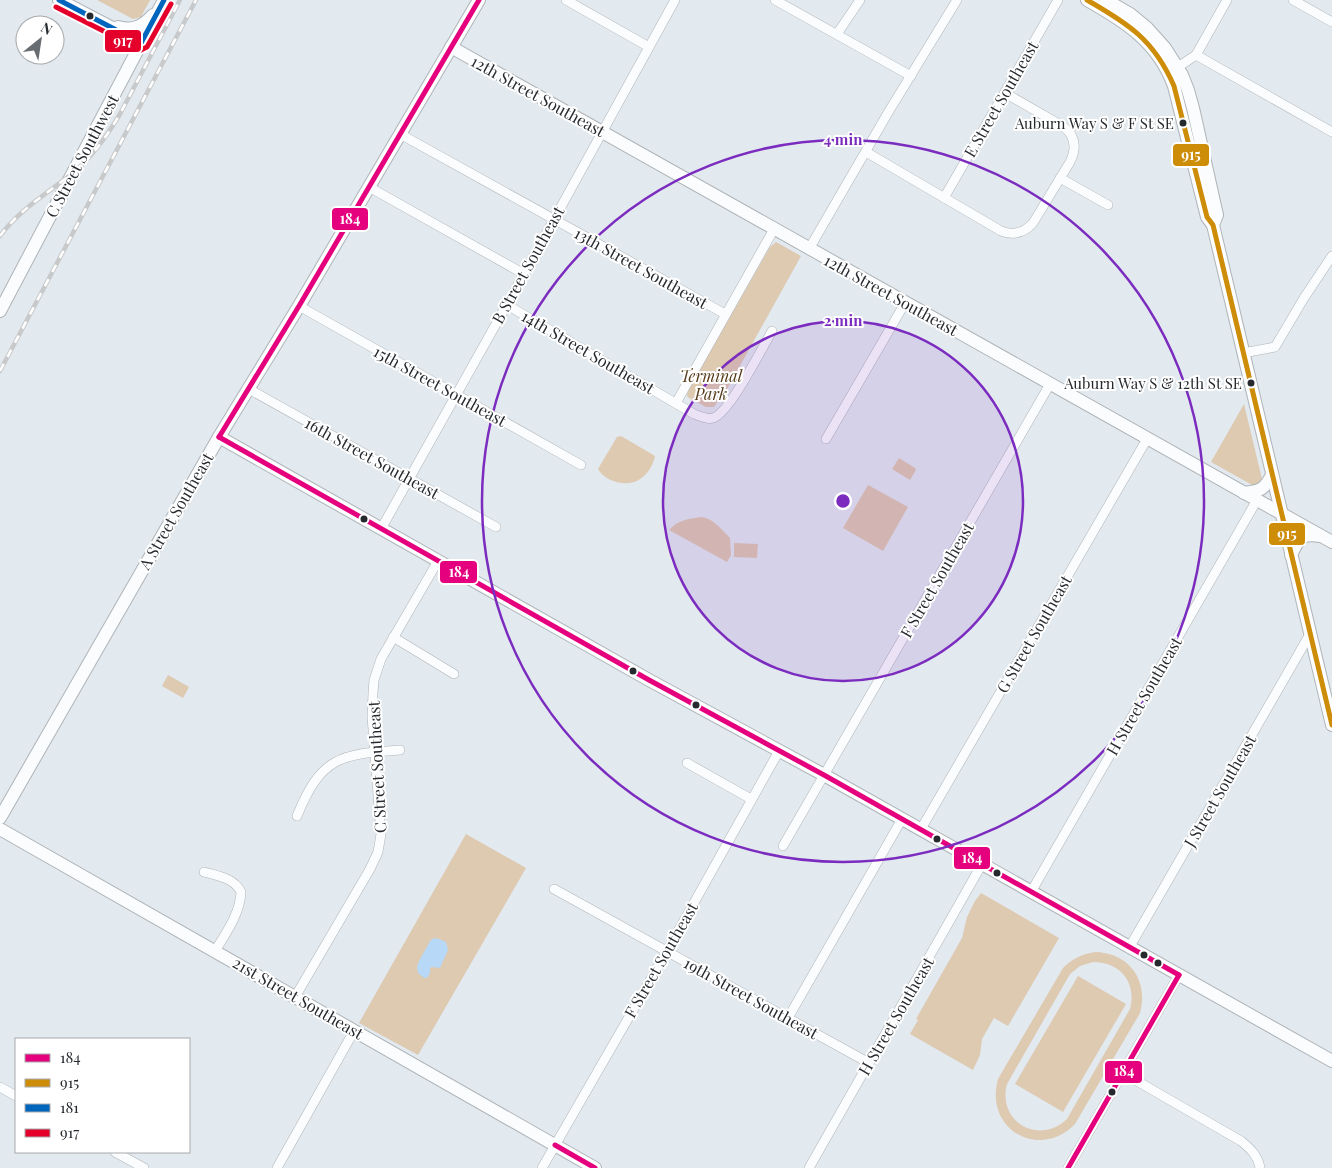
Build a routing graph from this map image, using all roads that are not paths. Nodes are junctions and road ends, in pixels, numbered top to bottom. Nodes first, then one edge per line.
1 (59, 0) edge
2 (478, 0) edge
3 (566, 0) edge
4 (675, 0) edge
5 (775, 0) edge
6 (860, 0) edge
7 (957, 0) edge
8 (1058, 0) edge
9 (1087, 0) edge
10 (1106, 0) edge
11 (1227, 0) edge
12 (1294, 0) edge
13 (162, 4) edge
14 (1332, 22) edge
15 (106, 24) junction
16 (836, 34) junction
17 (141, 43) junction
18 (649, 46) junction
19 (451, 47) junction
20 (1196, 55) junction
21 (1173, 70) junction
22 (911, 76) junction
23 (1005, 93) junction
24 (602, 132) junction
25 (1332, 132) edge
26 (400, 134) junction
27 (866, 152) junction
28 (1060, 178) junction
29 (369, 187) junction
30 (944, 198) junction
31 (1108, 205) dead end
32 (553, 219) junction
33 (774, 229) junction
34 (809, 249) junction
35 (1332, 256) edge
36 (524, 274) junction
37 (905, 303) junction
38 (507, 305) junction
39 (299, 306) junction
40 (0, 311) edge
41 (725, 314) junction
42 (772, 331) dead end
43 (1243, 354) junction
44 (1050, 384) junction
45 (247, 388) junction
46 (456, 395) junction
47 (676, 403) junction
48 (219, 436) junction
49 (826, 439) dead end
50 (1147, 439) junction
51 (581, 465) dead end
52 (1272, 475) junction
53 (408, 479) junction
54 (1244, 493) junction
55 (1257, 500) junction
56 (1281, 514) junction
57 (496, 527) dead end
58 (381, 529) junction
59 (1326, 539) edge
60 (1292, 556) junction
61 (438, 561) junction
62 (1310, 634) junction
63 (393, 638) junction
64 (454, 674) dead end
65 (1332, 725) edge
66 (400, 750) dead end
67 (779, 751) junction
68 (376, 752) junction
69 (687, 763) dead end
70 (824, 775) junction
71 (752, 799) junction
72 (297, 816) dead end
73 (0, 818) edge
74 (902, 819) junction
75 (0, 829) edge
76 (921, 829) junction
77 (783, 846) dead end
78 (982, 864) junction
79 (204, 872) dead end
80 (554, 889) dead end
81 (1031, 892) junction
82 (1129, 948) junction
83 (667, 951) junction
84 (215, 952) junction
85 (1179, 975) junction
86 (295, 997) junction
87 (788, 1018) junction
88 (354, 1031) junction
89 (1332, 1061) edge
90 (869, 1063) junction
91 (1123, 1073) junction
92 (0, 1087) edge
93 (15, 1095) edge
94 (555, 1145) junction
95 (117, 1153) edge
96 (144, 1168) edge
97 (277, 1168) edge
98 (542, 1168) edge
99 (595, 1168) edge
100 (809, 1168) edge
101 (1068, 1168) edge
102 (1260, 1168) edge

1 - 15 street
2 - 19 street, A Street Southeast
3 - 18 street
4 - 18 street, B Street Southeast
5 - 16 street
6 - 16 street
7 - 22 street
8 - 23 street, E Street Southeast
9 - 21 street
10 - 21 street
11 - 20 street
12 - 14 street
13 - 15 street
13 - 17 street, C Street Southwest
15 - 17 street
16 - 22 street
17 - 40 street, C Street Southwest
18 - 24 street, B Street Southeast
19 - 24 street, 12th Street Southeast
19 - 26 street, A Street Southeast
20 - 21 street
20 - 25 street
21 - 43 street
22 - 27 street
23 - 28 street
23 - 30 street, E Street Southeast
24 - 32 street, B Street Southeast
24 - 33 street, 12th Street Southeast
26 - 29 street, A Street Southeast
26 - 32 street, 13th Street Southeast
27 - 30 street
27 - 34 street
28 - 30 street
28 - 31 street
29 - 36 street
29 - 39 street, A Street Southeast
32 - 36 street, B Street Southeast
32 - 41 street, 13th Street Southeast
33 - 34 street, 12th Street Southeast
33 - 41 street
34 - 37 street, 12th Street Southeast
35 - 43 street
36 - 38 street, B Street Southeast
37 - 44 street, 12th Street Southeast
37 - 49 street
38 - 46 street, B Street Southeast
38 - 47 street, 14th Street Southeast
39 - 45 street, A Street Southeast
39 - 46 street, 15th Street Southeast
41 - 47 street
42 - 47 street, 14th Street Southeast
43 - 52 street
44 - 50 street, 12th Street Southeast
44 - 70 street, F Street Southeast
45 - 48 street, A Street Southeast
45 - 53 street, 16th Street Southeast
46 - 51 street, 15th Street Southeast
46 - 53 street, B Street Southeast
48 - 58 street
48 - 73 street, A Street Southeast
50 - 54 street, 12th Street Southeast
50 - 76 street, G Street Southeast
52 - 54 street
52 - 56 street
53 - 57 street, 16th Street Southeast
53 - 58 street, B Street Southeast
54 - 55 street, 12th Street Southeast
55 - 56 street, 12th Street Southeast
55 - 81 street, H Street Southeast
56 - 59 street, 12th Street Southeast
56 - 60 street
58 - 61 street
59 - 60 street
60 - 62 street
61 - 63 street, C Street Southeast
61 - 67 street
62 - 65 street
62 - 82 street, J Street Southeast
63 - 64 street
63 - 68 street, C Street Southeast
66 - 68 street
67 - 70 street
67 - 71 street, F Street Southeast
68 - 72 street
68 - 86 street, C Street Southeast
69 - 71 street
70 - 74 street
70 - 77 street, F Street Southeast
71 - 83 street, F Street Southeast
74 - 76 street
74 - 87 street
75 - 84 street, 21st Street Southeast
76 - 78 street
78 - 81 street
78 - 90 street, H Street Southeast
79 - 84 street
80 - 83 street, 19th Street Southeast
81 - 82 street
82 - 85 street
83 - 87 street, 19th Street Southeast
83 - 94 street, F Street Southeast
84 - 86 street, 21st Street Southeast
85 - 89 street
85 - 91 street
86 - 88 street, 21st Street Southeast
87 - 90 street, 19th Street Southeast
88 - 94 street, 21st Street Southeast
88 - 97 street
90 - 100 street, H Street Southeast
91 - 101 street
91 - 102 street
92 - 93 street
94 - 98 street, F Street Southeast
94 - 99 street, 21st Street Southeast
95 - 96 street

